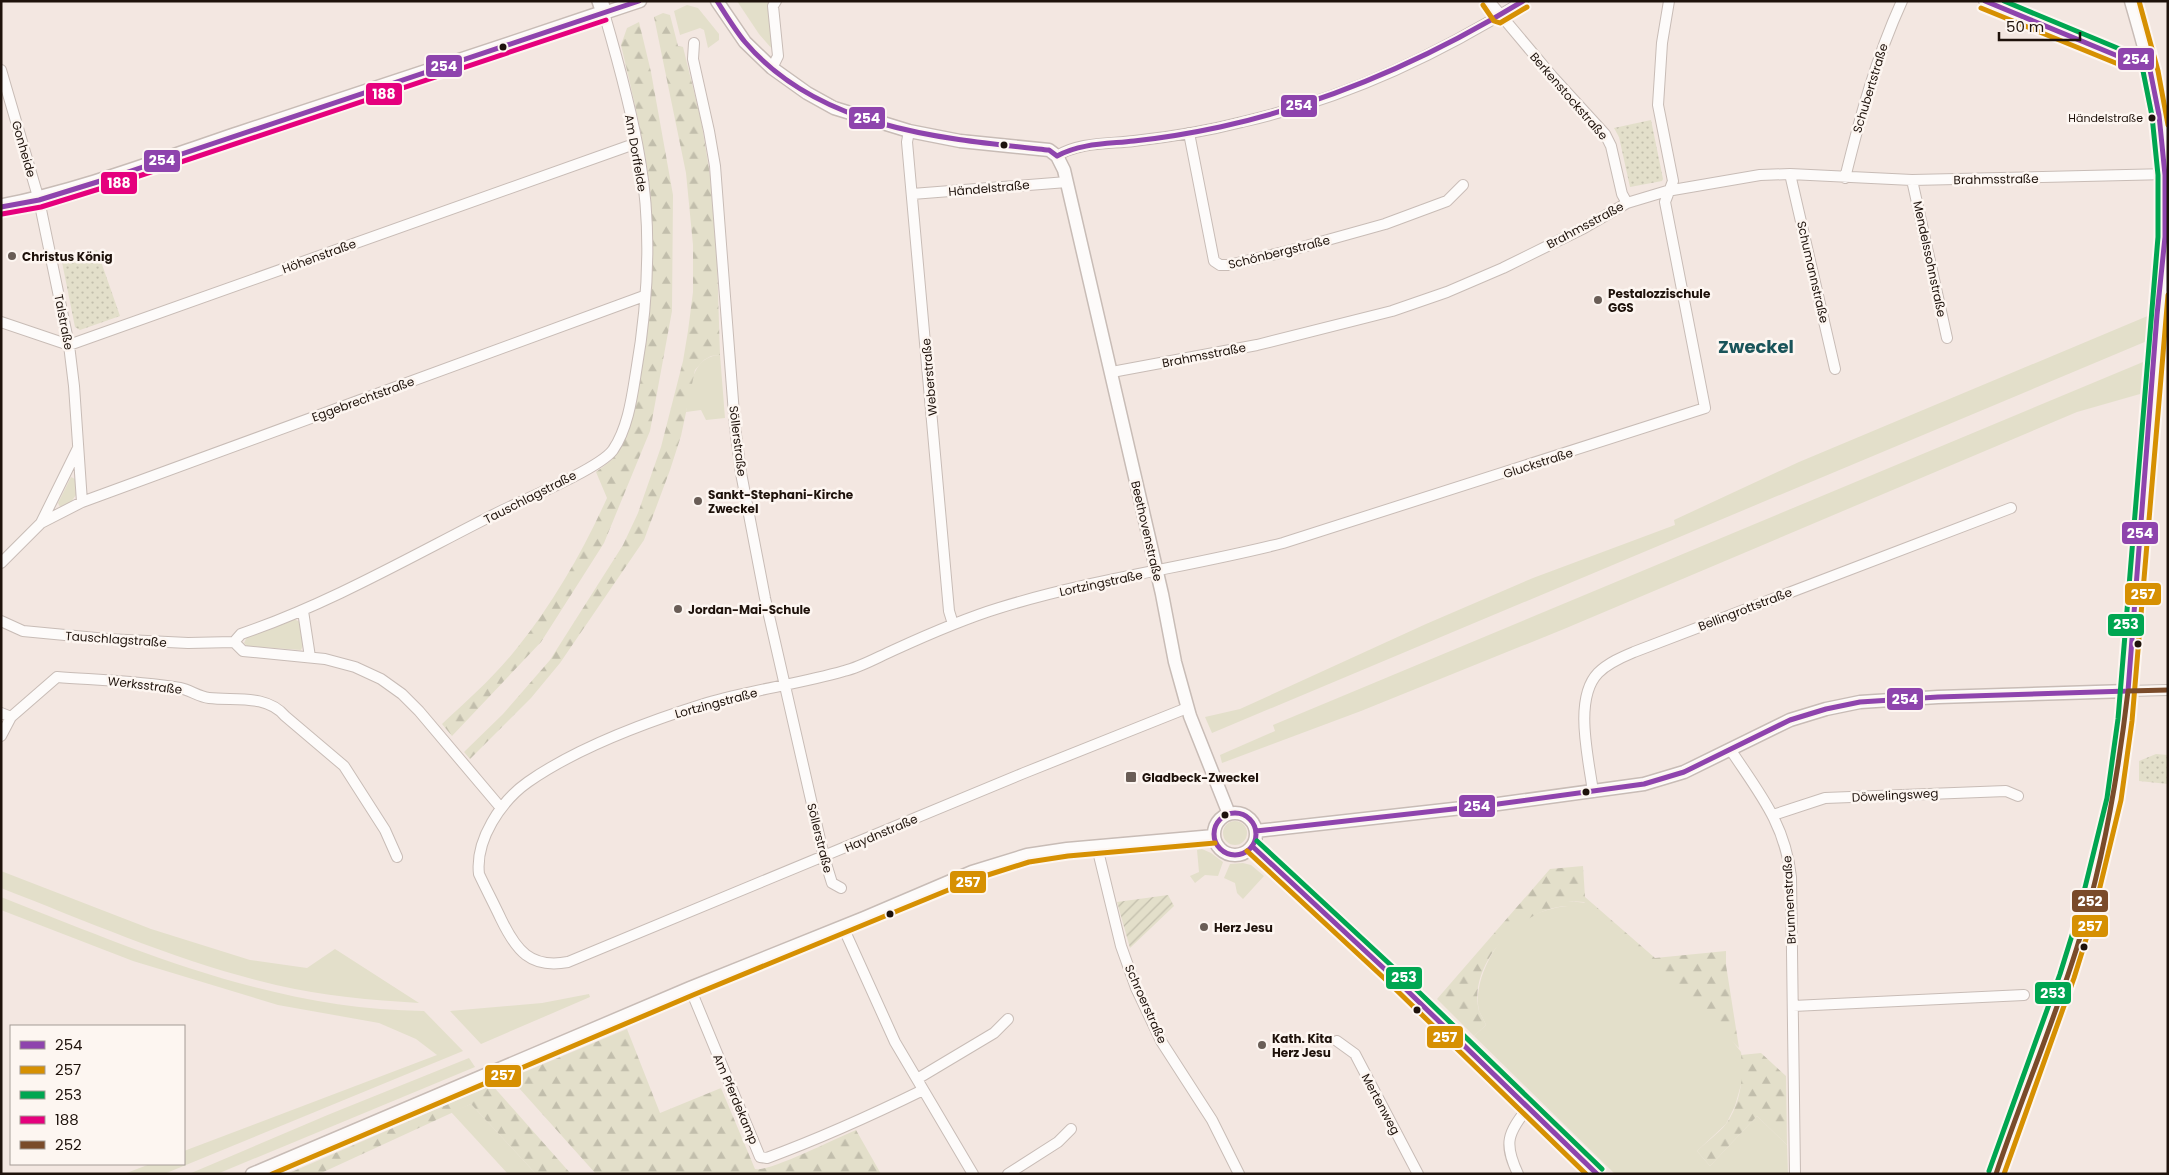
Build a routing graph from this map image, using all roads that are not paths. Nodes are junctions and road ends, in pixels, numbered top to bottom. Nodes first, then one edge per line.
1 (640, 1) edge
2 (717, 1) edge
3 (776, 1) edge
4 (1489, 1) edge
5 (1523, 1) edge
6 (1669, 1) edge
7 (1902, 1) edge
8 (1984, 1) edge
9 (2130, 1) edge
10 (602, 7) edge
11 (1500, 16) junction
12 (694, 43) dead end
13 (2148, 60) junction
14 (772, 68) junction
15 (1, 70) edge
16 (909, 131) junction
17 (1189, 133) junction
18 (636, 143) junction
19 (1057, 156) junction
20 (1790, 174) junction
21 (2166, 175) edge
22 (1845, 178) junction
23 (1912, 180) junction
24 (1066, 182) junction
25 (1463, 185) dead end
26 (1667, 191) junction
27 (912, 194) junction
28 (39, 200) junction
29 (1627, 203) junction
30 (1, 207) edge
31 (644, 296) junction
32 (1, 322) edge
33 (1947, 338) dead end
34 (69, 345) junction
35 (1835, 369) dead end
36 (1112, 372) junction
37 (78, 447) junction
38 (82, 502) junction
39 (2011, 508) dead end
40 (41, 522) junction
41 (1, 563) edge
42 (1156, 571) junction
43 (303, 611) junction
44 (1, 621) edge
45 (953, 624) junction
46 (234, 642) junction
47 (310, 656) junction
48 (786, 685) junction
49 (2128, 690) junction
50 (2168, 690) edge
51 (1187, 708) junction
52 (6, 715) edge
53 (1, 736) edge
54 (1730, 749) junction
55 (1592, 792) junction
56 (2018, 796) dead end
57 (501, 808) junction
58 (1229, 814) junction
59 (1773, 815) junction
60 (1256, 831) junction
61 (1214, 836) junction
62 (1252, 846) junction
63 (1097, 847) junction
64 (397, 857) dead end
65 (824, 857) junction
66 (841, 888) dead end
67 (843, 927) junction
68 (576, 960) joint
69 (690, 988) junction
70 (2024, 995) dead end
71 (1793, 1006) junction
72 (1008, 1019) dead end
73 (1337, 1041) dead end
74 (917, 1079) junction
75 (923, 1090) junction
76 (1528, 1107) junction
77 (1071, 1129) dead end
78 (252, 1174) edge
79 (973, 1174) edge
80 (1008, 1174) edge
81 (1239, 1174) edge
82 (1418, 1174) edge
83 (1518, 1174) edge
84 (1597, 1174) edge
85 (1795, 1174) edge
86 (1996, 1174) edge

1 - 10 street
2 - 14 street
3 - 14 street
4 - 11 street, Berkenstockstraße
5 - 11 street
6 - 26 street
7 - 22 street, Schubertstraße
8 - 13 street
9 - 13 street
10 - 18 street, Am Dorffelde
10 - 28 main road
11 - 17 street
11 - 29 street, Berkenstockstraße
12 - 48 street, Söllerstraße
13 - 21 street
14 - 16 street
15 - 28 street, Gonheide
16 - 19 street
16 - 27 street, Weberstraße
17 - 19 street
17 - 25 street, Schönbergstraße
18 - 31 street, Am Dorffelde
18 - 34 street, Höhenstraße
19 - 24 street, Beethovenstraße
20 - 22 street, Brahmsstraße
20 - 26 street, Brahmsstraße
20 - 35 street, Schumannstraße
21 - 23 street, Brahmsstraße
21 - 49 street
22 - 23 street, Brahmsstraße
23 - 33 street, Mendelssohnstraße
24 - 27 street, Händelstraße
24 - 36 street, Beethovenstraße
26 - 29 street, Brahmsstraße
26 - 42 street, Gluckstraße
27 - 45 street, Weberstraße
28 - 30 main road
28 - 34 street, Talstraße
29 - 36 street, Brahmsstraße
31 - 38 street, Eggebrechtstraße
31 - 43 street, Tauschlagstraße
32 - 34 street
34 - 37 street, Talstraße
36 - 42 street, Beethovenstraße
37 - 38 street, Talstraße
37 - 40 street
38 - 40 street
39 - 55 street, Bellingrottstraße
40 - 41 street
42 - 45 street, Lortzingstraße
42 - 51 street, Beethovenstraße
43 - 46 street, Tauschlagstraße
43 - 47 street
44 - 46 street, Tauschlagstraße
45 - 48 street, Lortzingstraße
46 - 47 street, Tauschlagstraße
47 - 57 street, Tauschlagstraße
48 - 57 street, Lortzingstraße
48 - 65 street, Söllerstraße
49 - 50 street
49 - 54 street
49 - 86 street
51 - 58 street, Beethovenstraße
51 - 65 street, Haydnstraße
52 - 53 street, Werksstraße
52 - 64 street, Werksstraße
54 - 55 street
54 - 59 street, Brunnenstraße
55 - 60 street
56 - 59 street, Döwelingsweg
57 - 68 street, Lortzingstraße
58 - 60 street
58 - 61 street
59 - 71 street, Brunnenstraße
60 - 62 street
61 - 62 street
61 - 63 street
62 - 76 street
63 - 67 street
63 - 81 street, Schroerstraße
65 - 66 street, Söllerstraße
65 - 68 street, Haydnstraße
67 - 69 street
67 - 74 street
69 - 75 street, Am Pferdekamp
69 - 78 street
70 - 71 street
71 - 85 street, Brunnenstraße
72 - 74 street
73 - 82 street, Mertenweg
74 - 75 street
75 - 79 street
76 - 83 street
76 - 84 street
77 - 80 street

